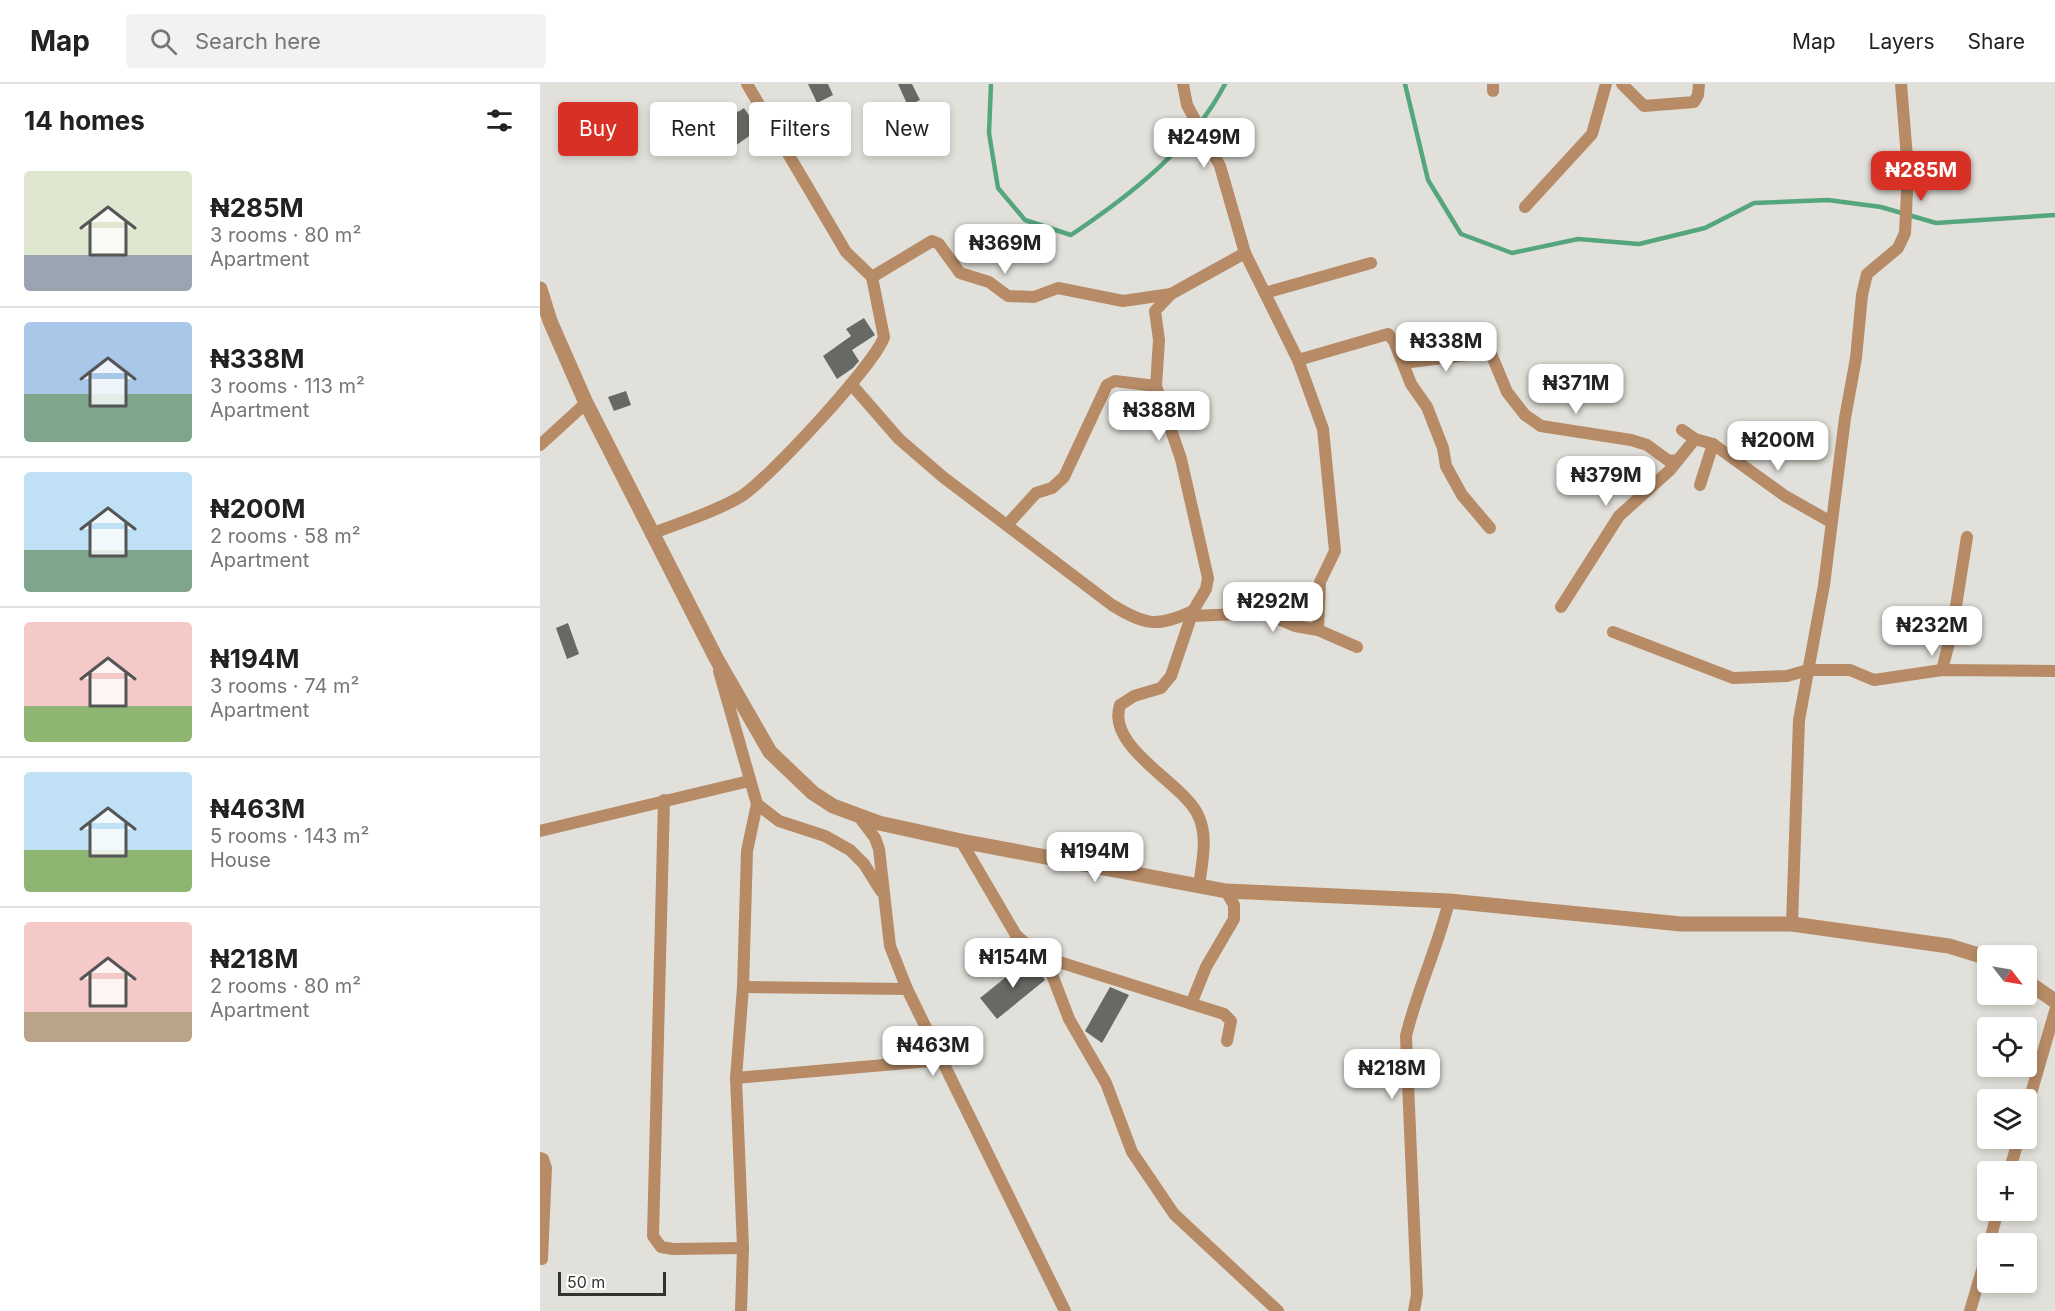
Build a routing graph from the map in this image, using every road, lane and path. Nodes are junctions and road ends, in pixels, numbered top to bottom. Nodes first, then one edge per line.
1 (747, 84) edge
2 (1183, 84) edge
3 (1606, 84) edge
4 (1622, 84) edge
5 (1699, 84) edge
6 (1901, 84) edge
7 (1525, 207) dead end
8 (1245, 253) junction
9 (1371, 263) dead end
10 (872, 278) junction
11 (540, 289) edge
12 (1265, 293) junction
13 (1171, 294) junction
14 (1298, 360) junction
15 (1403, 363) junction
16 (851, 384) junction
17 (1156, 386) junction
18 (586, 404) junction
19 (1682, 430) dead end
20 (1695, 440) junction
21 (1713, 444) junction
22 (540, 446) edge
23 (1677, 460) junction
24 (1700, 485) dead end
25 (1831, 522) junction
26 (1007, 525) junction
27 (1490, 528) dead end
28 (651, 534) junction
29 (1968, 537) dead end
30 (1561, 608) dead end
31 (1192, 613) junction
32 (1174, 620) junction
33 (1318, 630) junction
34 (1613, 632) dead end
35 (1185, 640) junction
36 (1357, 647) dead end
37 (716, 658) junction
38 (1808, 670) junction
39 (1942, 670) junction
40 (2055, 671) edge
41 (749, 781) junction
42 (664, 800) junction
43 (757, 804) junction
44 (860, 818) junction
45 (540, 831) edge
46 (961, 841) junction
47 (1198, 886) junction
48 (1226, 891) junction
49 (882, 892) junction
50 (1449, 901) junction
51 (1792, 924) junction
52 (1977, 955) edge
53 (1040, 956) junction
54 (743, 987) junction
55 (907, 988) junction
56 (2037, 989) edge
57 (2055, 1001) edge
58 (1191, 1004) junction
59 (2055, 1011) edge
60 (1227, 1041) dead end
61 (941, 1060) junction
62 (736, 1078) junction
63 (2032, 1089) edge
64 (540, 1158) edge
65 (742, 1248) junction
66 (542, 1259) dead end
67 (1977, 1287) edge
68 (741, 1311) edge
69 (1065, 1311) edge
70 (1278, 1311) edge
71 (1414, 1311) edge
72 (1970, 1311) edge

1 - 10 street
2 - 8 street
3 - 7 street
4 - 5 street
6 - 25 street
8 - 12 street
8 - 13 street
9 - 12 street
10 - 13 street
10 - 16 street
11 - 18 street
12 - 14 street
13 - 17 street
14 - 15 street
14 - 33 street
15 - 23 street
15 - 27 street
16 - 26 street
16 - 28 street
17 - 26 street
17 - 31 street
18 - 22 street
18 - 28 street
19 - 20 street
20 - 21 street
20 - 23 street
21 - 24 street
21 - 25 street
23 - 30 street
25 - 38 street
26 - 32 street
28 - 37 street
29 - 39 street
31 - 32 street
31 - 33 street
31 - 35 street
32 - 35 street
33 - 36 street
34 - 38 street
35 - 47 street
37 - 41 street
37 - 44 street
38 - 39 street
38 - 51 street
39 - 40 street
41 - 42 street
41 - 43 street
42 - 45 street
42 - 65 street
43 - 49 street
43 - 54 street
44 - 46 street
44 - 49 street
46 - 47 street
46 - 53 street
47 - 48 street
48 - 50 street
48 - 58 street
49 - 55 street
50 - 51 street
50 - 71 street
51 - 52 street
53 - 58 street
53 - 70 street
54 - 55 street
54 - 62 street
55 - 61 street
56 - 57 street
58 - 60 street
59 - 63 street
61 - 62 street
61 - 69 street
62 - 65 street
64 - 66 street
65 - 68 street
67 - 72 street

